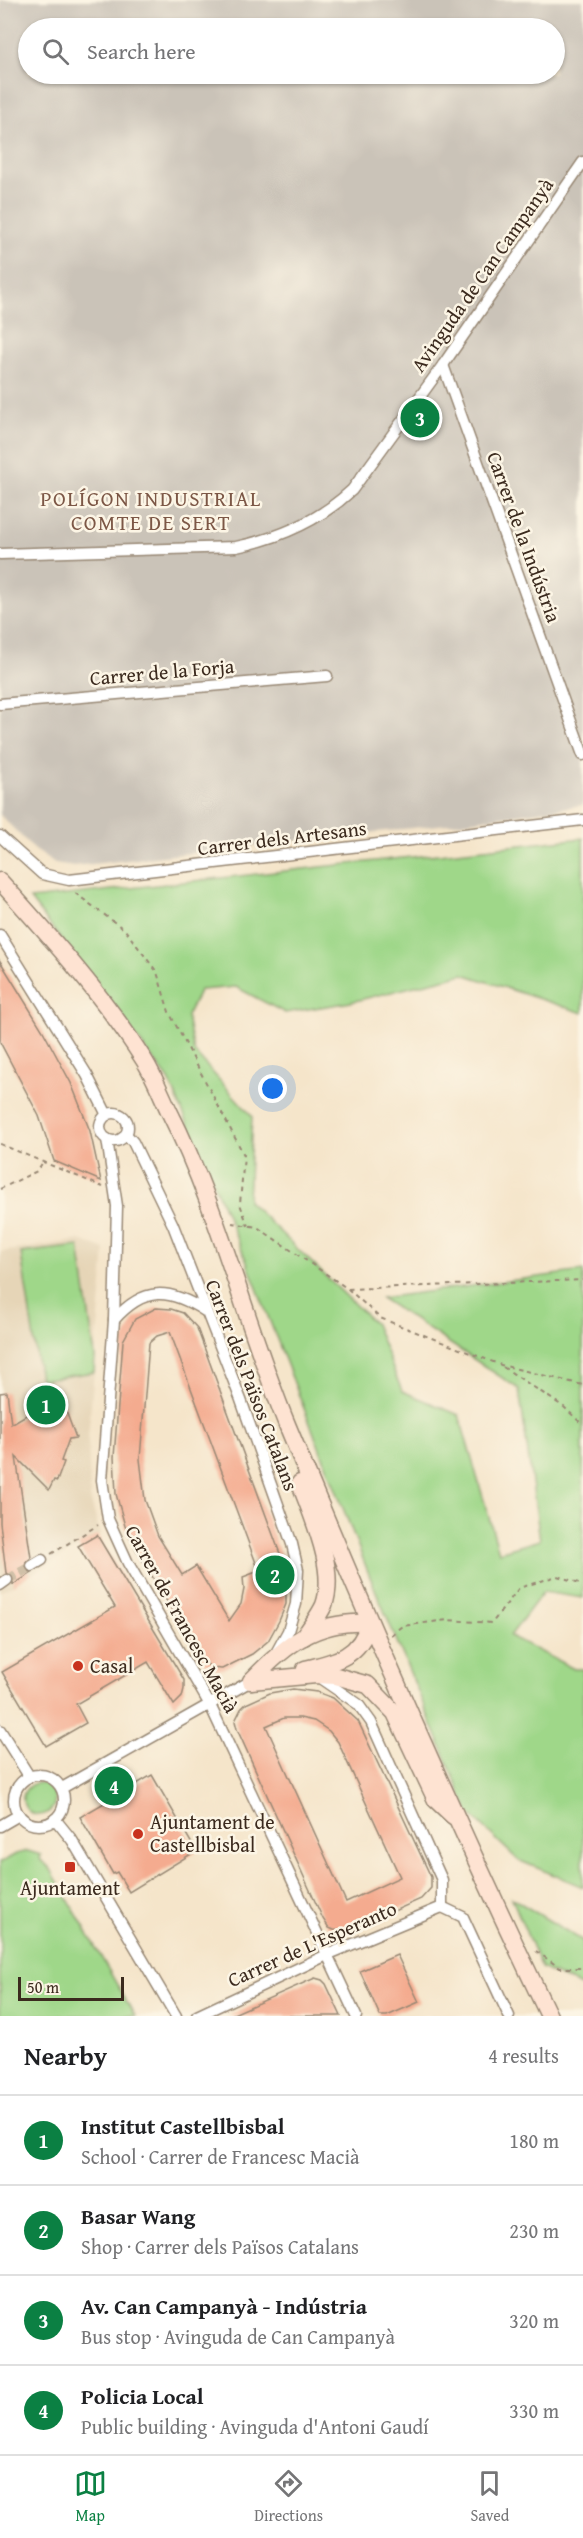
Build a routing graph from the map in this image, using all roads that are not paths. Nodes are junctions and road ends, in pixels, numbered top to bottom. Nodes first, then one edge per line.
1 (583, 162) edge
2 (443, 365) junction
3 (0, 554) edge
4 (327, 676) dead end
5 (0, 704) edge
6 (583, 755) edge
7 (583, 820) edge
8 (0, 836) edge
9 (0, 881) edge
10 (0, 935) edge
11 (107, 1115) junction
12 (126, 1134) junction
13 (107, 1139) junction
14 (205, 1311) junction
15 (114, 1320) junction
16 (283, 1415) junction
17 (369, 1623) junction
18 (304, 1636) junction
19 (274, 1657) junction
20 (315, 1675) junction
21 (251, 1681) junction
22 (210, 1705) junction
23 (0, 1730) edge
24 (29, 1776) junction
25 (62, 1788) junction
26 (19, 1815) junction
27 (55, 1819) junction
28 (458, 1820) junction
29 (0, 1826) edge
30 (442, 1907) junction
31 (329, 1954) junction
32 (176, 2016) edge
33 (197, 2016) edge
34 (356, 2016) edge
35 (509, 2016) edge
36 (549, 2016) edge

1 - 2 street, Avinguda de Can Campanyà
2 - 3 street, Avinguda de Can Campanyà
2 - 6 street, Carrer de la Indústria
4 - 5 street, Carrer de la Forja
7 - 8 street, Carrer dels Artesans
9 - 16 street
10 - 11 street
11 - 12 street
11 - 13 street, Carrer de Francesc Macià
12 - 13 street
12 - 14 street, Carrer dels Països Catalans
13 - 15 street, Carrer de Francesc Macià
14 - 15 street
14 - 19 street, Carrer dels Països Catalans
15 - 22 street, Carrer de Francesc Macià
16 - 17 street
16 - 18 street
17 - 18 street
17 - 21 street
17 - 28 street
18 - 19 street
19 - 21 street
20 - 21 street
20 - 28 street
20 - 30 street
21 - 22 street
22 - 25 street
22 - 31 street, Carrer de Francesc Macià
23 - 24 street
24 - 25 street
24 - 26 street
25 - 27 street
26 - 27 street
26 - 29 street
27 - 32 street
28 - 36 street
30 - 31 street, Carrer de L'Esperanto
30 - 35 street
31 - 33 street, Carrer de L'Esperanto
31 - 34 street, Carrer de Francesc Macià

